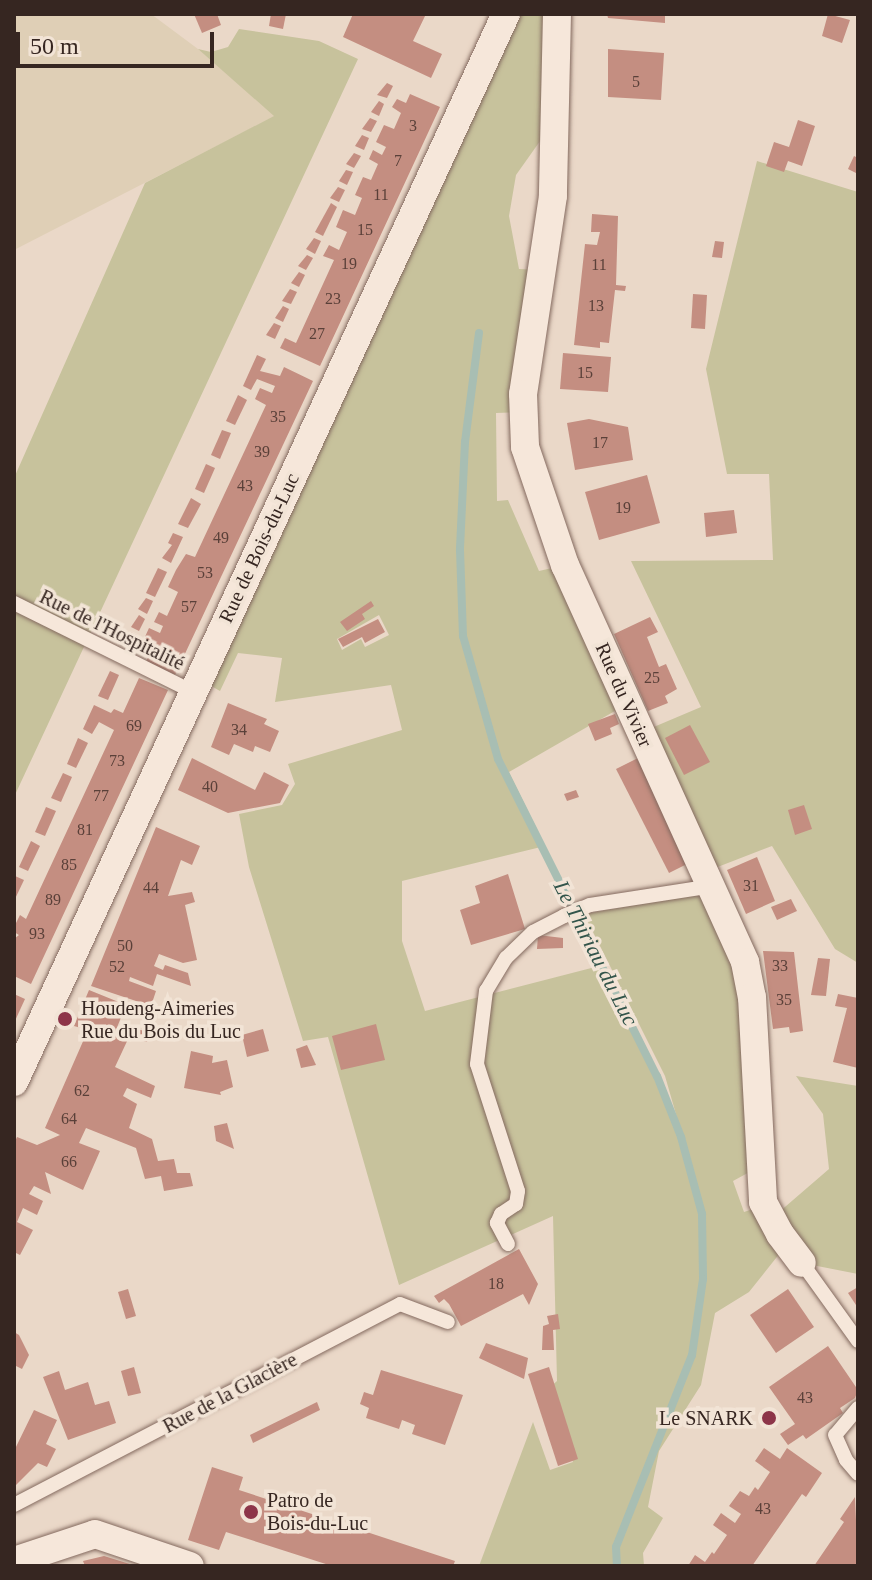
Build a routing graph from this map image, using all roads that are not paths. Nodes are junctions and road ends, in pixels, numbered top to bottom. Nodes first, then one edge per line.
1 (506, 14) edge
2 (557, 14) edge
3 (14, 603) edge
4 (193, 692) junction
5 (713, 886) junction
6 (14, 1082) edge
7 (508, 1244) dead end
8 (802, 1263) joint
9 (448, 1322) dead end
10 (858, 1341) edge
11 (858, 1408) edge
12 (858, 1474) edge
13 (14, 1505) edge
14 (55, 1557) edge
15 (14, 1561) edge
16 (190, 1566) edge

1 - 4 street, Rue de Bois-du-Luc
2 - 5 street, Rue du Vivier
3 - 4 lane, Rue de l'Hospitalité
4 - 6 street, Rue de Bois-du-Luc
5 - 7 lane
5 - 8 street, Rue du Vivier
8 - 10 lane, Rue du Vivier
9 - 13 lane, Rue de la Glacière
11 - 12 lane
14 - 15 street
14 - 16 street

